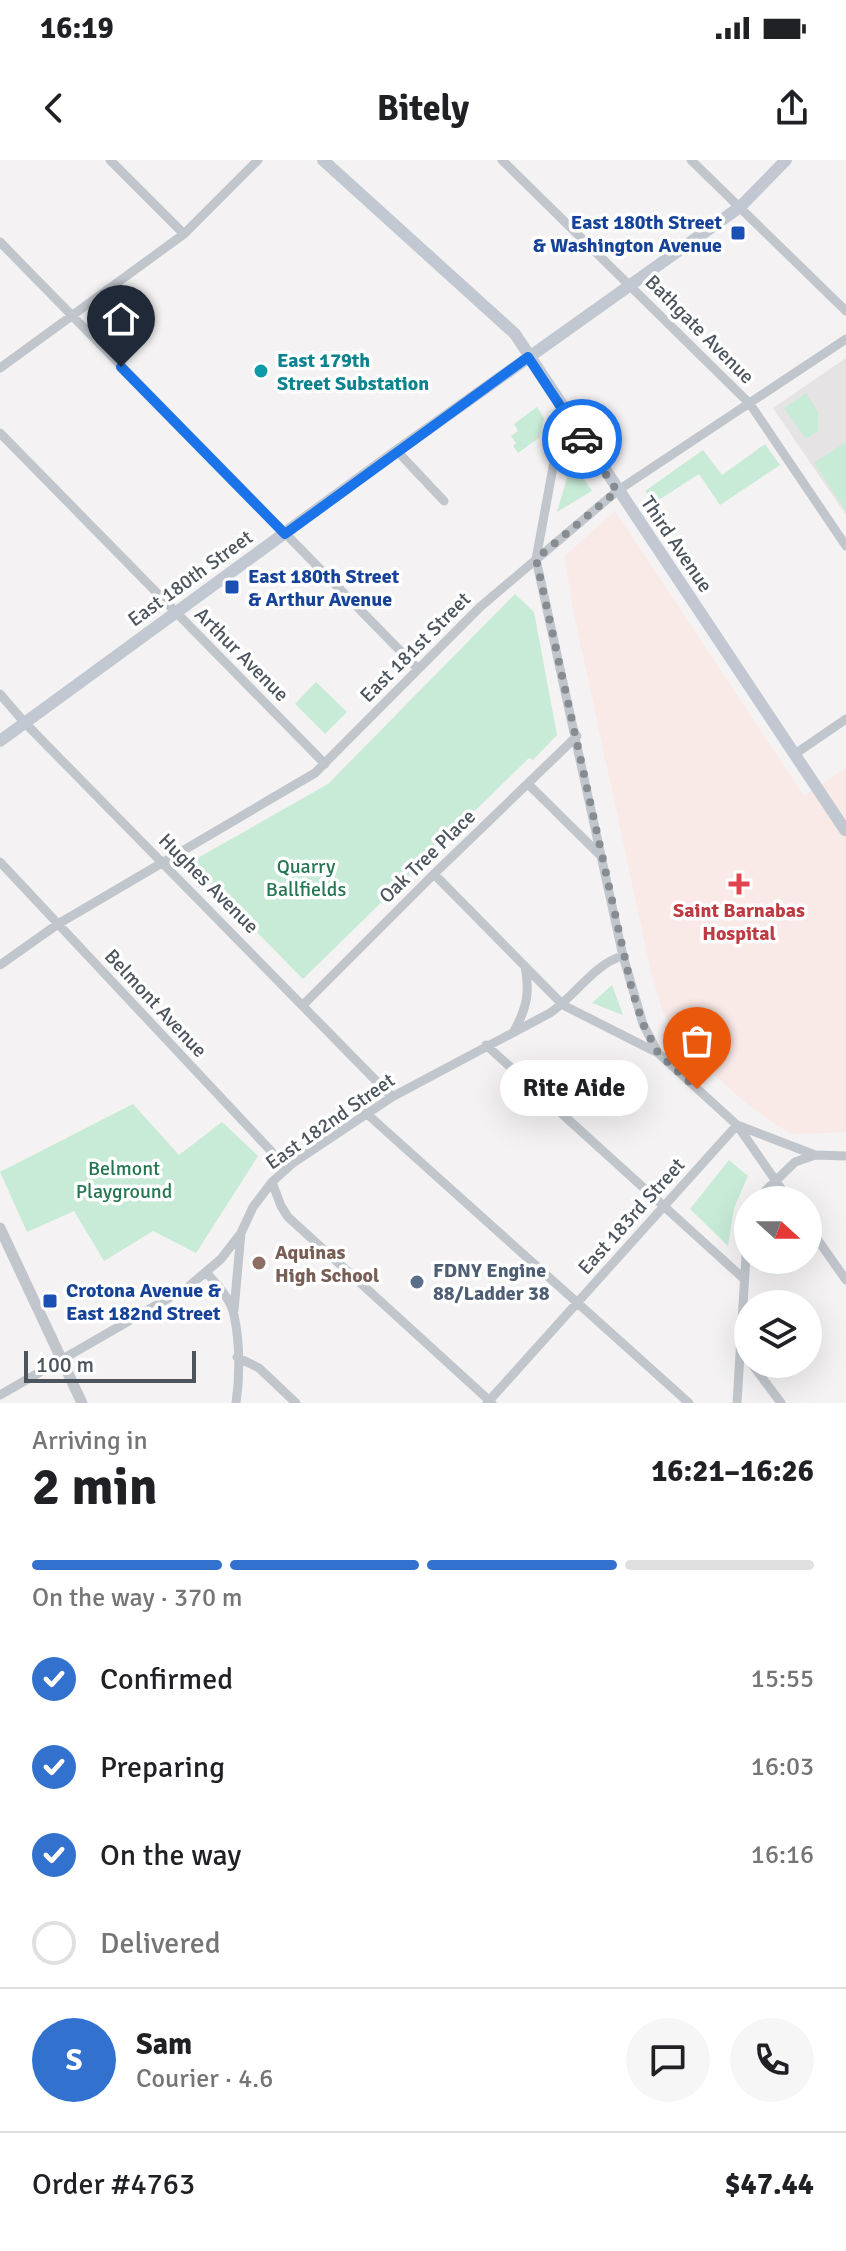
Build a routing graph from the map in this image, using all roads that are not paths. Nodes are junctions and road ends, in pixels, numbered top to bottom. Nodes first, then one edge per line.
1 (110, 160) edge
2 (258, 160) edge
3 (323, 160) edge
4 (502, 160) edge
5 (691, 160) edge
6 (786, 160) edge
7 (740, 207) junction
8 (184, 234) junction
9 (0, 242) edge
10 (631, 286) junction
11 (846, 311) edge
12 (72, 316) junction
13 (846, 339) edge
14 (528, 357) junction
15 (0, 368) edge
16 (750, 404) junction
17 (578, 431) junction
18 (0, 433) edge
19 (397, 451) junction
20 (617, 491) junction
21 (444, 501) dead end
22 (285, 534) junction
23 (846, 546) edge
24 (536, 559) junction
25 (176, 613) junction
26 (418, 669) junction
27 (0, 694) edge
28 (846, 719) edge
29 (25, 723) junction
30 (577, 736) junction
31 (0, 741) edge
32 (795, 754) junction
33 (325, 764) junction
34 (528, 784) junction
35 (845, 830) edge
36 (603, 858) junction
37 (0, 862) edge
38 (162, 862) junction
39 (434, 874) junction
40 (58, 924) junction
41 (623, 956) junction
42 (0, 965) edge
43 (525, 966) junction
44 (304, 1004) junction
45 (563, 1005) junction
46 (513, 1033) junction
47 (486, 1045) junction
48 (658, 1053) junction
49 (392, 1097) junction
50 (366, 1113) junction
51 (737, 1125) junction
52 (815, 1155) junction
53 (846, 1156) edge
54 (285, 1170) junction
55 (775, 1180) junction
56 (272, 1182) junction
57 (769, 1186) edge
58 (779, 1186) edge
59 (663, 1207) junction
60 (0, 1228) edge
61 (241, 1233) junction
62 (822, 1246) edge
63 (207, 1273) junction
64 (743, 1274) edge
65 (743, 1278) junction
66 (846, 1280) edge
67 (742, 1290) edge
68 (576, 1304) junction
69 (234, 1314) junction
70 (237, 1357) junction
71 (61, 1359) junction
72 (738, 1378) edge
73 (762, 1378) edge
74 (0, 1395) edge
75 (489, 1402) edge
76 (82, 1403) edge
77 (236, 1403) edge
78 (296, 1403) edge
79 (689, 1403) edge
80 (737, 1403) edge
81 (781, 1403) edge

1 - 8 street
2 - 8 street
3 - 14 main road, Third Avenue
4 - 10 street, Bathgate Avenue
5 - 7 street
6 - 7 main road, East 180th Street
7 - 10 main road, East 180th Street
7 - 11 street
8 - 12 street
9 - 12 street
10 - 14 main road, East 180th Street
10 - 16 street, Bathgate Avenue
12 - 15 street
12 - 22 street
13 - 16 street, East 181st Street
14 - 17 main road, Third Avenue
14 - 19 main road, East 180th Street
16 - 20 street, East 181st Street
16 - 23 street, Bathgate Avenue
17 - 20 main road, Third Avenue
17 - 24 street
18 - 25 street, Arthur Avenue
19 - 21 street
19 - 22 main road, East 180th Street
20 - 24 street, East 181st Street
20 - 32 main road, Third Avenue
22 - 25 main road, East 180th Street
22 - 26 street
24 - 26 street, East 181st Street
24 - 30 street
25 - 29 main road, East 180th Street
25 - 33 street, Arthur Avenue
26 - 33 street, East 181st Street
27 - 29 street, Hughes Avenue
28 - 32 street
29 - 31 main road, East 180th Street
29 - 38 street, Hughes Avenue
30 - 34 street, Oak Tree Place
30 - 36 street
32 - 35 main road, Third Avenue
33 - 38 street, East 181st Street
34 - 36 street
34 - 39 street, Oak Tree Place
36 - 41 street
37 - 40 street, Belmont Avenue
38 - 40 street, East 181st Street
38 - 44 street, Hughes Avenue
39 - 43 street
39 - 44 street, Oak Tree Place
40 - 42 street, East 181st Street
40 - 54 street, Belmont Avenue
41 - 45 street, East 182nd Street
41 - 48 street
43 - 45 street
43 - 46 street
44 - 49 street, Hughes Avenue
45 - 46 street, East 182nd Street
45 - 48 street
46 - 47 street, East 182nd Street
47 - 49 street, East 182nd Street
47 - 59 street
48 - 51 street
49 - 50 street, East 182nd Street
50 - 54 street, East 182nd Street
50 - 68 street
51 - 52 street
51 - 55 street
51 - 59 street, East 183rd Street
52 - 53 street
52 - 55 street
54 - 56 street, East 182nd Street
55 - 57 street
55 - 58 street
56 - 61 street, East 182nd Street
56 - 75 street
59 - 65 street
59 - 68 street, East 183rd Street
60 - 71 street
61 - 63 street, East 182nd Street
61 - 69 street
62 - 66 street
63 - 69 street
63 - 71 street, East 182nd Street
64 - 65 street
65 - 67 street
68 - 75 street, East 183rd Street
68 - 79 street
69 - 70 street
70 - 77 street
70 - 78 street
71 - 74 street, East 182nd Street
71 - 76 street
72 - 80 street
73 - 81 street

